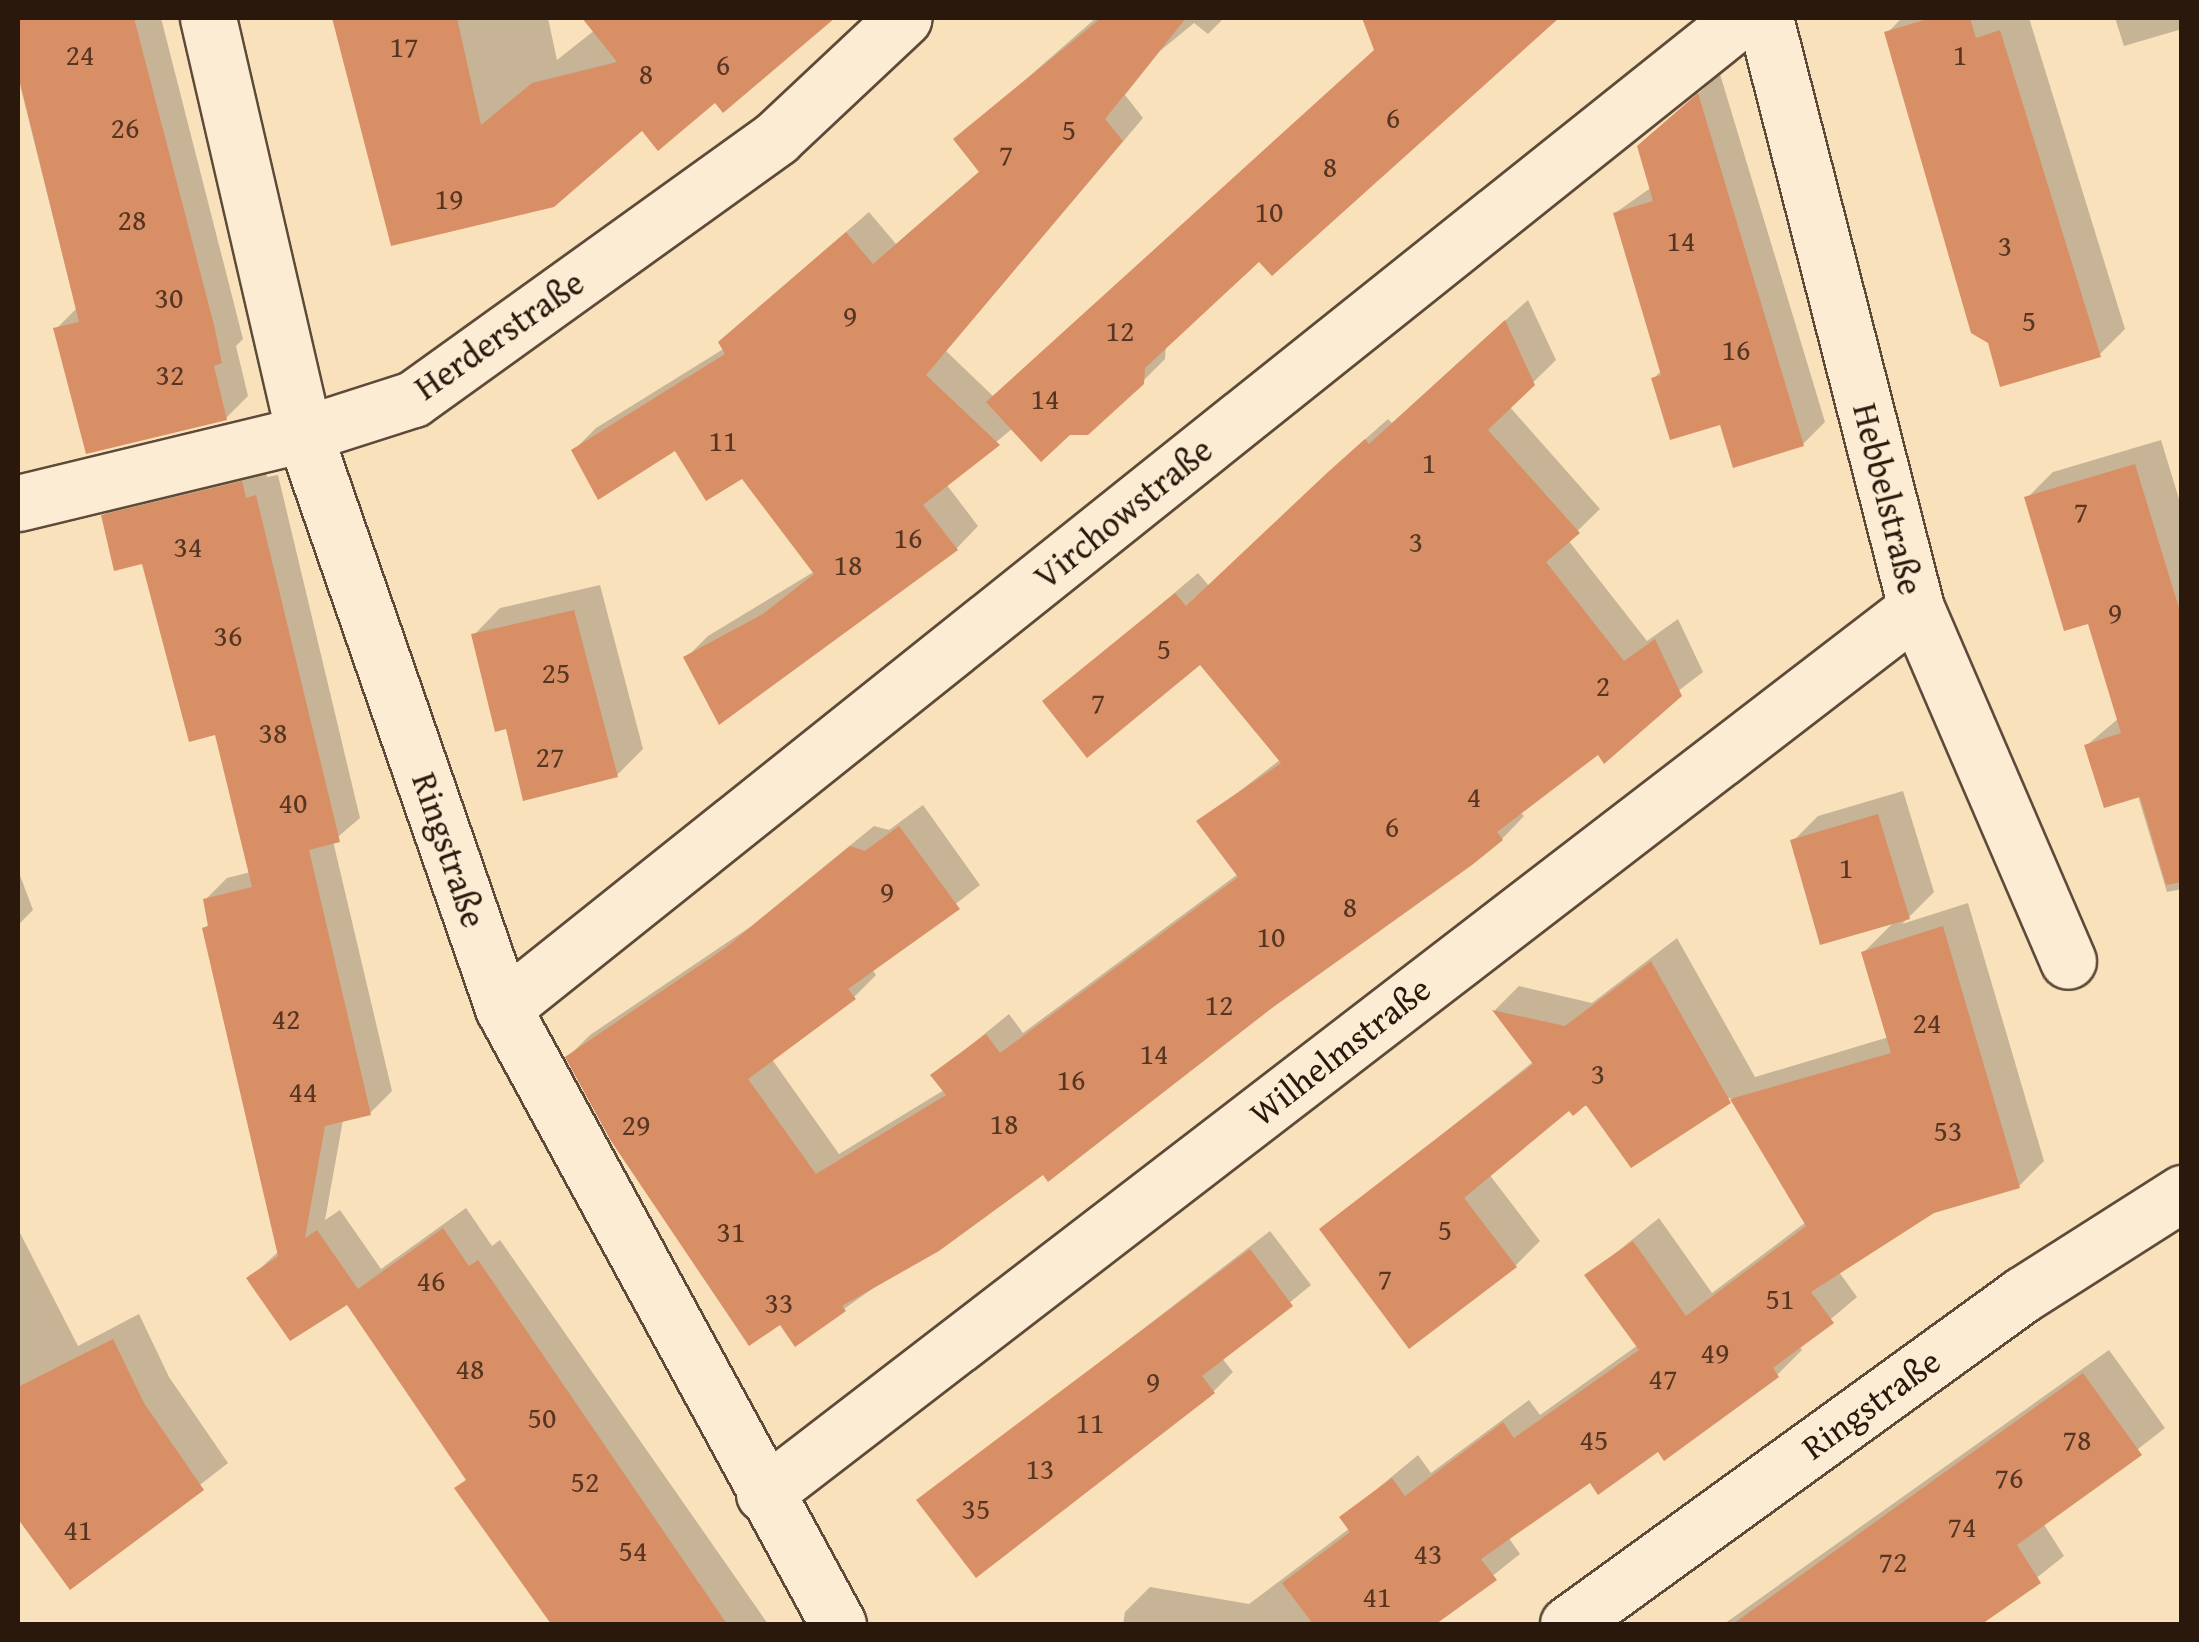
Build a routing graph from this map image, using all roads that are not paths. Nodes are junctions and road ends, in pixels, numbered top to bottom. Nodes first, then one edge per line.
1 (208, 18) edge
2 (904, 18) edge
3 (1742, 18) edge
4 (1765, 18) edge
5 (304, 434) junction
6 (18, 503) edge
7 (1916, 608) junction
8 (2068, 961) dead end
9 (503, 1008) junction
10 (2182, 1193) edge
11 (764, 1494) junction
12 (838, 1624) edge
13 (1568, 1624) edge

1 - 5 street, Ringstraße
2 - 5 street, Herderstraße
3 - 9 street, Virchowstraße
4 - 7 street, Hebbelstraße
5 - 6 street, Herderstraße
5 - 9 street, Ringstraße
7 - 8 street, Hebbelstraße
7 - 11 street, Wilhelmstraße
9 - 11 street, Ringstraße
10 - 13 street, Ringstraße
11 - 12 street, Ringstraße

